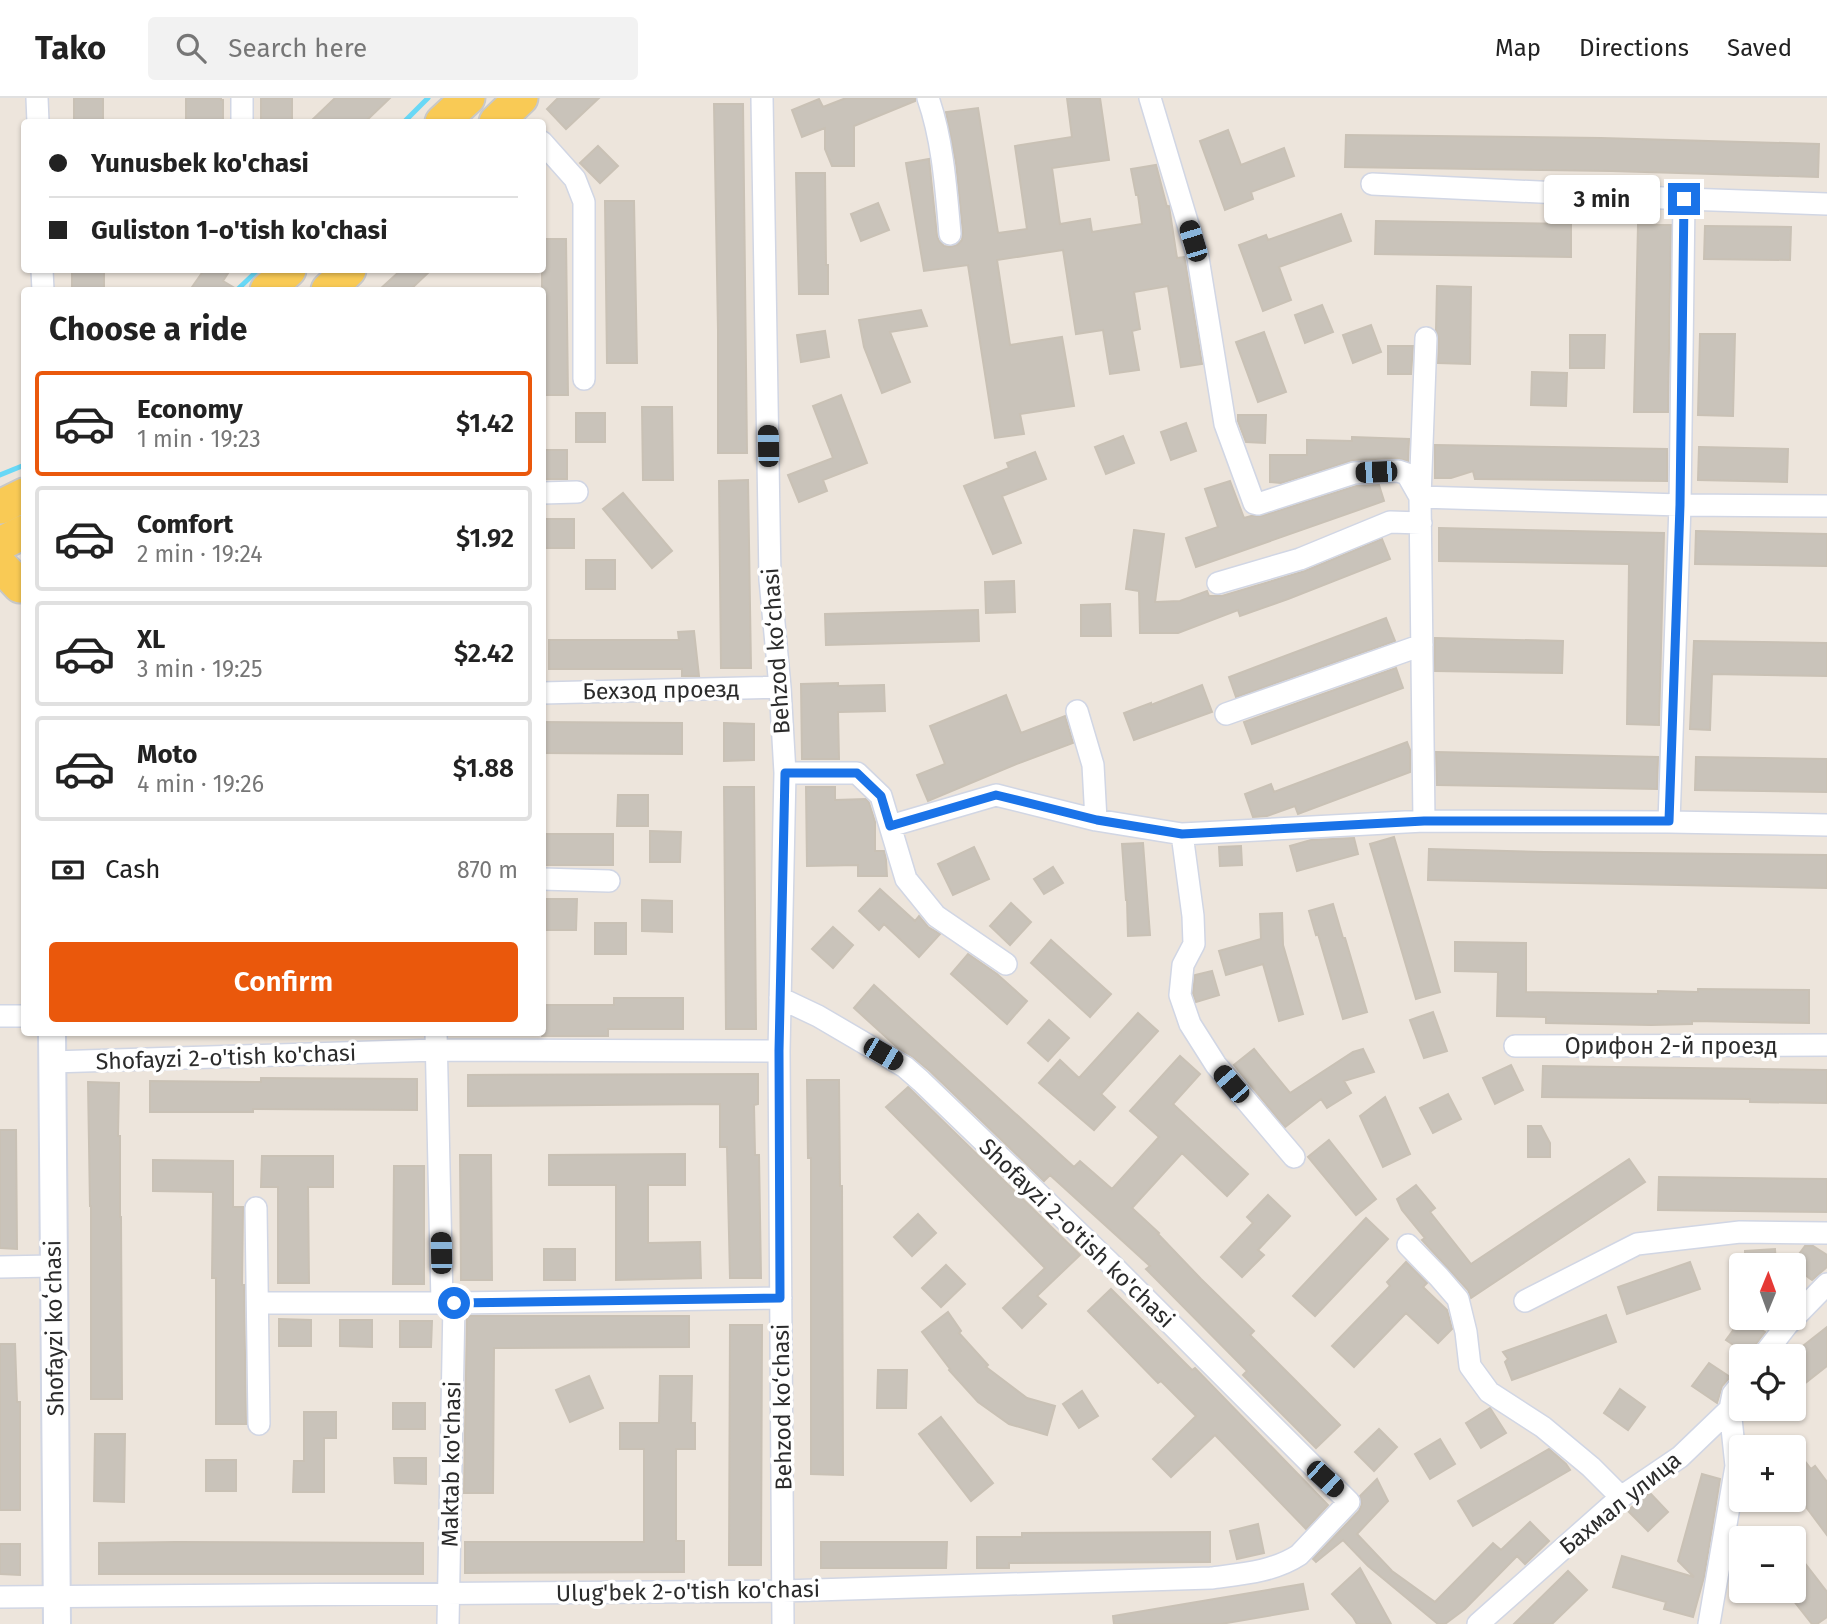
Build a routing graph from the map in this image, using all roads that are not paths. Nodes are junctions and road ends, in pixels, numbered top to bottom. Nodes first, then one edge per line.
1 (37, 98) edge
2 (242, 98) edge
3 (468, 98) edge
4 (762, 98) edge
5 (928, 98) edge
6 (1150, 98) edge
7 (38, 119) edge
8 (242, 119) edge
9 (445, 119) edge
10 (546, 146) edge
11 (1372, 184) dead end
12 (1684, 199) junction
13 (1827, 204) edge
14 (950, 234) dead end
15 (286, 273) edge
16 (346, 273) edge
17 (270, 287) edge
18 (331, 287) edge
19 (1426, 338) dead end
20 (584, 379) dead end
21 (577, 492) dead end
22 (546, 493) edge
23 (21, 496) edge
24 (1420, 497) junction
25 (1680, 505) junction
26 (1827, 506) edge
27 (0, 507) edge
28 (1421, 523) junction
29 (21, 534) edge
30 (0, 544) edge
31 (1218, 583) dead end
32 (1422, 645) junction
33 (780, 687) junction
34 (546, 693) edge
35 (1077, 711) dead end
36 (1226, 714) dead end
37 (785, 773) junction
38 (1097, 820) junction
39 (1424, 821) junction
40 (1669, 821) junction
41 (1827, 825) edge
42 (890, 826) junction
43 (1182, 834) junction
44 (546, 879) edge
45 (609, 881) dead end
46 (1006, 964) dead end
47 (780, 998) junction
48 (0, 1016) edge
49 (21, 1016) edge
50 (52, 1036) edge
51 (436, 1041) edge
52 (1827, 1045) edge
53 (1516, 1046) dead end
54 (779, 1051) junction
55 (52, 1062) junction
56 (1294, 1157) dead end
57 (256, 1208) dead end
58 (1827, 1233) edge
59 (1408, 1245) dead end
60 (53, 1266) junction
61 (0, 1267) edge
62 (1827, 1284) edge
63 (780, 1298) junction
64 (1525, 1301) dead end
65 (259, 1303) junction
66 (448, 1303) junction
67 (1772, 1344) edge
68 (1729, 1410) edge
69 (1731, 1421) edge
70 (259, 1424) dead end
71 (1621, 1497) junction
72 (1349, 1502) joint
73 (783, 1591) junction
74 (448, 1594) junction
75 (0, 1597) edge
76 (57, 1597) junction
77 (57, 1624) edge
78 (448, 1624) edge
79 (783, 1624) edge
80 (1478, 1624) edge
81 (1709, 1624) edge

1 - 7 street
2 - 8 street
3 - 9 main road
4 - 33 street, Behzod ko‘chasi
5 - 14 street
6 - 24 street
10 - 20 street
11 - 12 street
12 - 13 street
12 - 25 street
15 - 17 main road
16 - 18 main road
19 - 24 street
21 - 22 street
23 - 27 main road
24 - 25 street
24 - 28 street
25 - 26 street
25 - 40 street
28 - 31 street
28 - 32 street
29 - 30 main road
32 - 36 street
32 - 39 street
33 - 34 street, Бехзод проезд
33 - 37 street, Behzod ko‘chasi
35 - 38 street
37 - 42 street
37 - 47 street, Behzod ko‘chasi
38 - 42 street
38 - 43 street
39 - 40 street
39 - 43 street
40 - 41 street
42 - 46 street
43 - 56 street
44 - 45 street
47 - 54 street, Behzod ko‘chasi
47 - 72 street, Shofayzi 2-o'tish ko'chasi
48 - 49 street
50 - 55 street, Shofayzi koʻchasi
51 - 54 street, Shofayzi 2-o'tish ko'chasi
51 - 55 street, Shofayzi 2-o'tish ko'chasi
51 - 66 street, Maktab ko'chasi
52 - 53 street, Орифон 2-й проезд
54 - 63 street, Behzod ko‘chasi
55 - 60 street, Shofayzi koʻchasi
57 - 65 street
58 - 64 street
59 - 71 street
60 - 61 street
60 - 76 street, Shofayzi koʻchasi
62 - 67 street
63 - 66 street
63 - 73 street, Behzod ko‘chasi
65 - 66 street
65 - 70 street
66 - 74 street, Maktab ko'chasi
68 - 71 street, Бахмал улица
69 - 81 street, Бахмал улица
71 - 80 street, Бахмал улица
72 - 73 street, Ulug'bek 2-o'tish ko'chasi
73 - 74 street, Ulug'bek 2-o'tish ko'chasi
73 - 79 street, Behzod ko‘chasi
74 - 76 street, Ulug'bek 2-o'tish ko'chasi
74 - 78 street, Maktab ko'chasi
75 - 76 street, Ulug'bek 2-o'tish ko'chasi
76 - 77 street, Shofayzi koʻchasi

